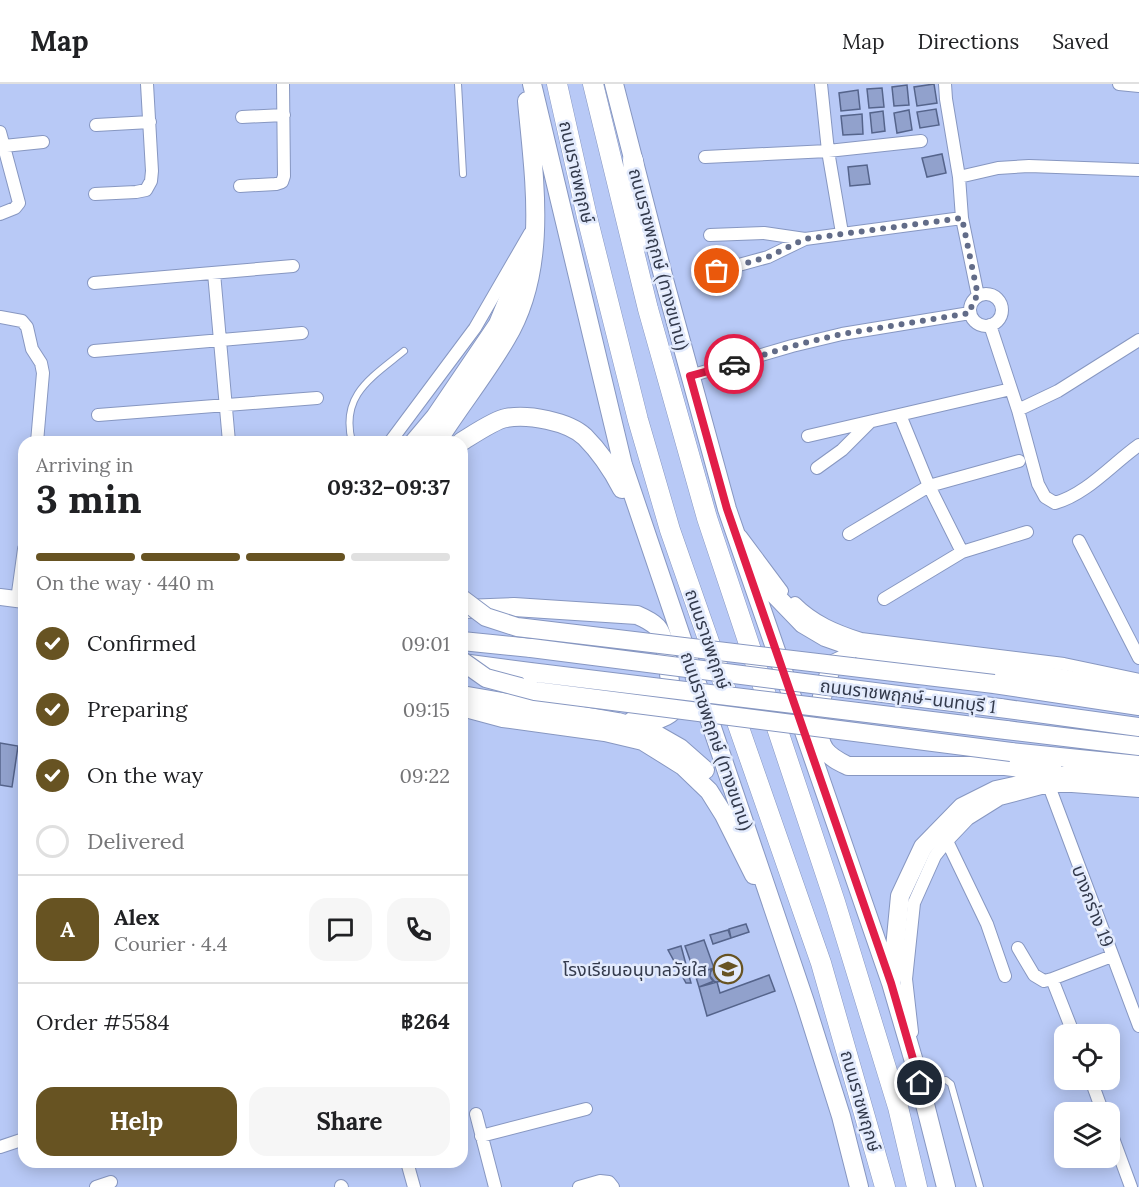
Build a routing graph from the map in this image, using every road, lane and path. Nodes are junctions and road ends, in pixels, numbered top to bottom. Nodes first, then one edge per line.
1 (147, 84) edge
2 (282, 84) edge
3 (458, 84) edge
4 (526, 84) edge
5 (532, 84) edge
6 (557, 84) edge
7 (593, 84) edge
8 (614, 84) edge
9 (821, 84) edge
10 (945, 84) edge
11 (1119, 84) edge
12 (1139, 86) edge
13 (284, 115) junction
14 (242, 117) dead end
15 (150, 122) junction
16 (96, 125) dead end
17 (0, 132) edge
18 (921, 141) dead end
19 (43, 142) dead end
20 (4, 146) junction
21 (828, 151) junction
22 (705, 157) dead end
23 (633, 160) junction
24 (4, 165) edge
25 (1139, 170) edge
26 (463, 174) dead end
27 (959, 177) junction
28 (240, 186) dead end
29 (95, 194) dead end
30 (536, 207) junction
31 (0, 214) edge
32 (962, 218) junction
33 (530, 232) junction
34 (842, 233) junction
35 (710, 235) dead end
36 (805, 239) junction
37 (293, 266) dead end
38 (717, 271) dead end
39 (214, 273) junction
40 (94, 283) dead end
41 (978, 296) junction
42 (648, 309) junction
43 (970, 313) junction
44 (0, 317) edge
45 (990, 325) junction
46 (302, 333) dead end
47 (220, 340) junction
48 (1139, 340) edge
49 (94, 351) dead end
50 (404, 351) dead end
51 (690, 376) junction
52 (1011, 389) junction
53 (317, 398) dead end
54 (226, 405) junction
55 (1018, 410) junction
56 (98, 415) dead end
57 (900, 415) junction
58 (871, 421) junction
59 (38, 436) edge
60 (229, 436) edge
61 (351, 436) edge
62 (394, 436) edge
63 (419, 436) edge
64 (441, 436) edge
65 (808, 436) dead end
66 (468, 438) edge
67 (1139, 445) edge
68 (1019, 461) dead end
69 (817, 468) dead end
70 (929, 486) junction
71 (733, 525) junction
72 (644, 531) junction
73 (1027, 532) dead end
74 (849, 534) dead end
75 (1079, 541) dead end
76 (962, 552) junction
77 (746, 566) junction
78 (0, 597) edge
79 (884, 599) dead end
80 (18, 600) edge
81 (468, 604) edge
82 (468, 610) edge
83 (468, 642) edge
84 (862, 650) junction
85 (1139, 658) edge
86 (468, 663) edge
87 (468, 666) edge
88 (1139, 680) edge
89 (1139, 692) edge
90 (468, 696) edge
91 (1139, 706) edge
92 (468, 709) edge
93 (618, 722) junction
94 (1139, 727) edge
95 (1139, 746) edge
96 (1139, 765) edge
97 (1071, 774) junction
98 (1139, 780) edge
99 (1049, 786) junction
100 (1139, 791) edge
101 (947, 841) junction
102 (752, 842) junction
103 (772, 905) junction
104 (1018, 948) dead end
105 (1112, 956) junction
106 (1005, 976) dead end
107 (1052, 979) junction
108 (891, 983) junction
109 (1070, 1024) edge
110 (1139, 1026) edge
111 (917, 1074) junction
112 (586, 1109) dead end
113 (476, 1114) dead end
114 (481, 1136) junction
115 (18, 1141) edge
116 (0, 1147) edge
117 (1120, 1157) edge
118 (409, 1168) edge
119 (111, 1182) dead end
120 (96, 1187) edge
121 (414, 1187) edge
122 (495, 1187) edge
123 (579, 1187) edge
124 (613, 1187) edge
125 (859, 1187) edge
126 (885, 1187) edge
127 (917, 1187) edge
128 (946, 1187) edge
129 (980, 1187) edge
130 (1131, 1187) edge

1 - 15 street
2 - 13 street
3 - 26 lane
4 - 30 main road
5 - 72 main road, ถนนราชพฤกษ์ (ทางขนาน)
6 - 126 main road, ถนนราชพฤกษ์
7 - 42 main road, ถนนราชพฤกษ์
8 - 23 main road, ถนนราชพฤกษ์ (ทางขนาน)
9 - 21 street
10 - 27 street
11 - 12 street
13 - 14 street
13 - 28 street
15 - 16 street
15 - 29 street
17 - 20 street
18 - 21 street
19 - 20 street
20 - 24 street
21 - 22 street
21 - 34 street
23 - 42 main road
23 - 51 main road, ถนนราชพฤกษ์ (ทางขนาน)
24 - 31 street
25 - 27 street
27 - 32 street
30 - 33 main road
30 - 64 main road
32 - 34 street
32 - 41 street
33 - 62 street
33 - 63 main road
34 - 36 street
35 - 36 street
36 - 38 street
37 - 39 street
39 - 40 street
39 - 47 street
41 - 43 street
41 - 45 street
42 - 127 main road, ถนนราชพฤกษ์
43 - 45 street
43 - 51 street
44 - 59 street
45 - 52 street
46 - 47 street
47 - 49 street
47 - 54 street
48 - 55 street
50 - 61 lane
51 - 71 main road, ถนนราชพฤกษ์ (ทางขนาน)
52 - 55 street
52 - 57 street
53 - 54 street
54 - 56 street
54 - 60 street
55 - 67 street
57 - 58 street
57 - 70 street
58 - 65 street
58 - 69 street
66 - 72 main road
68 - 70 street
70 - 74 street
70 - 76 street
71 - 77 main road, ถนนราชพฤกษ์ (ทางขนาน)
71 - 88 street
72 - 102 main road, ถนนราชพฤกษ์ (ทางขนาน)
73 - 76 street
75 - 85 street
76 - 79 street
77 - 84 main road
77 - 108 main road, ถนนราชพฤกษ์ (ทางขนาน)
78 - 80 street
81 - 91 main road, bridge
82 - 93 main road
83 - 94 main road, ถนนราชพฤกษ์-นนทบุรี 1, bridge
84 - 89 main road
84 - 97 main road
86 - 95 main road, ถนนราชพฤกษ์-นนทบุรี 1, bridge
87 - 96 main road, bridge
90 - 93 main road
92 - 103 main road
93 - 102 main road
97 - 98 main road
97 - 108 main road
99 - 100 street
99 - 101 street
99 - 105 street, บางกร่าง 19
101 - 106 street
101 - 111 street
102 - 103 main road, ถนนราชพฤกษ์ (ทางขนาน)
103 - 125 main road, ถนนราชพฤกษ์ (ทางขนาน)
104 - 107 street
105 - 107 street
105 - 110 street, บางกร่าง 19
107 - 109 street
108 - 111 main road, ถนนราชพฤกษ์ (ทางขนาน)
111 - 128 main road, ถนนราชพฤกษ์ (ทางขนาน)
111 - 129 lane
112 - 114 street
113 - 114 street
114 - 122 street
115 - 116 street
117 - 130 street
118 - 121 street
119 - 120 street
123 - 124 street

